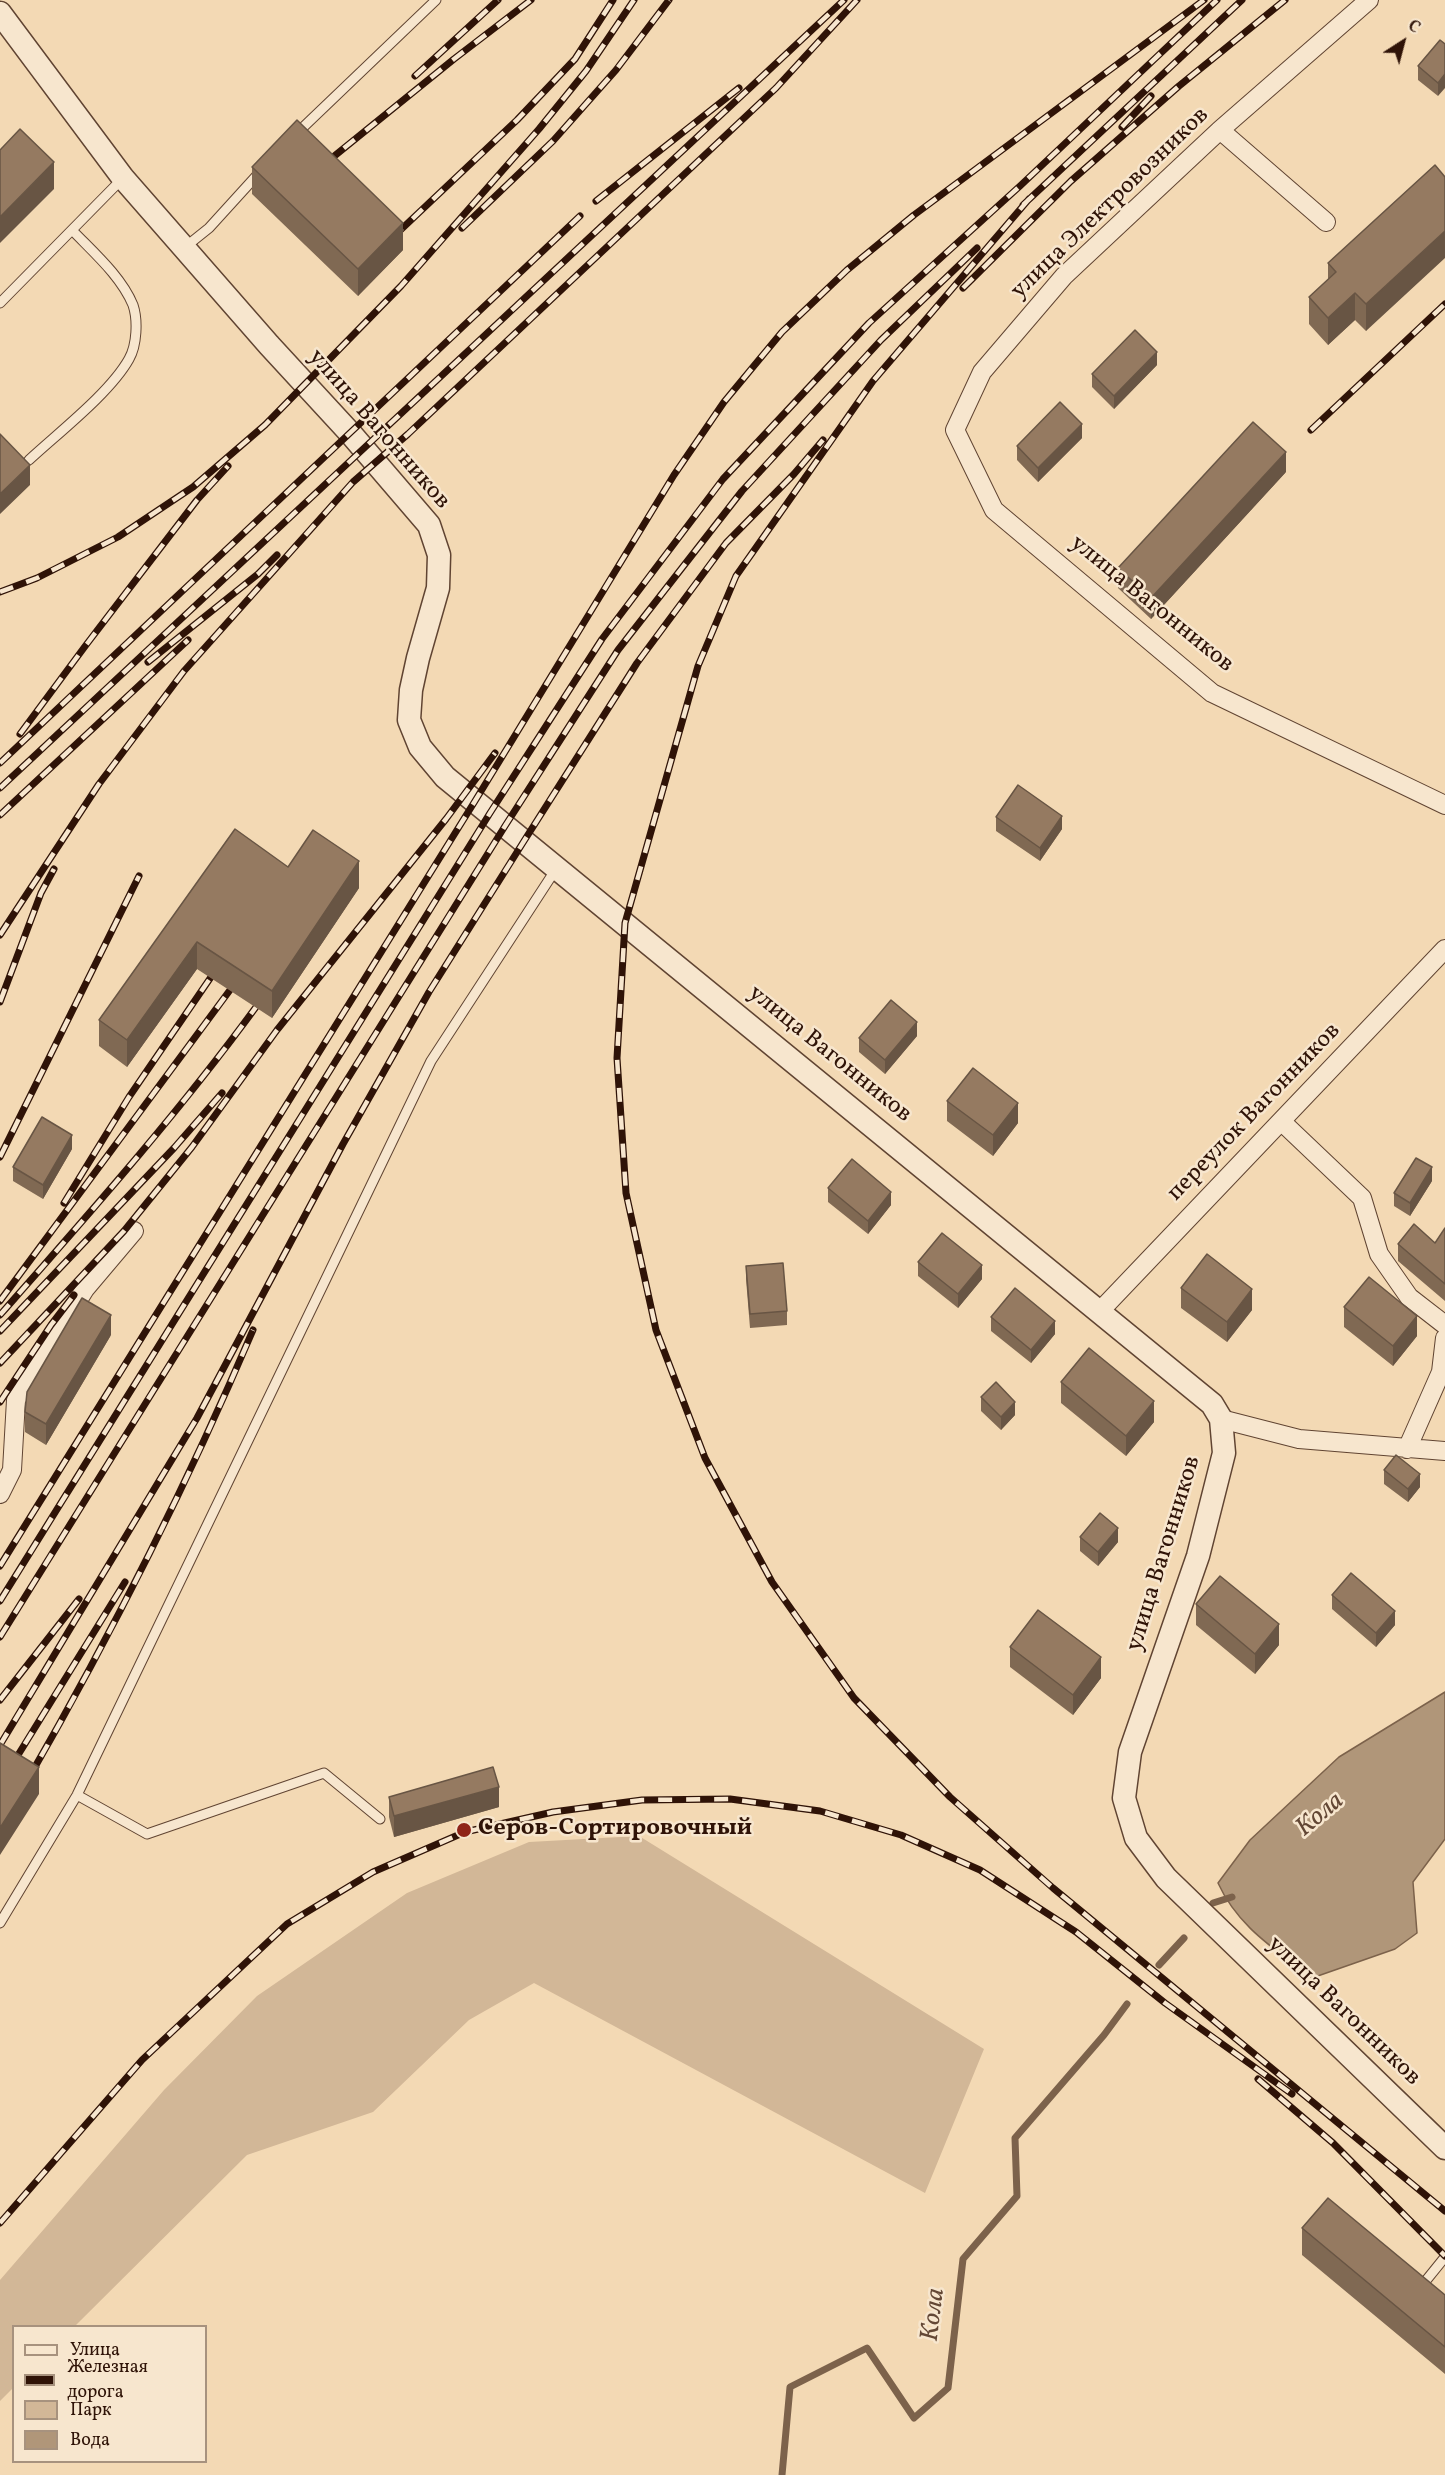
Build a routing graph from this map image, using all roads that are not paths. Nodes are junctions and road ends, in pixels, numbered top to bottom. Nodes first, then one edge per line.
1 (436, 0) edge
2 (1370, 0) edge
3 (0, 13) edge
4 (1220, 130) junction
5 (285, 145) edge
6 (270, 161) edge
7 (123, 178) junction
8 (1326, 222) dead end
9 (72, 230) junction
10 (184, 248) junction
11 (0, 303) edge
12 (29, 460) edge
13 (994, 510) joint
14 (1445, 805) edge
15 (557, 867) junction
16 (1445, 949) edge
17 (1281, 1121) junction
18 (134, 1231) dead end
19 (1100, 1311) junction
20 (1445, 1325) edge
21 (1445, 1338) edge
22 (1221, 1419) junction
23 (1407, 1449) junction
24 (1445, 1450) edge
25 (0, 1494) edge
26 (76, 1795) junction
27 (380, 1819) dead end
28 (0, 1923) edge
29 (1445, 2148) edge
30 (1445, 2256) edge
31 (1424, 2283) edge

1 - 5 lane
2 - 4 street, улица Электровозников
3 - 7 street, улица Вагонников
4 - 8 street
4 - 13 street, улица Электровозников
6 - 10 lane
7 - 9 lane
7 - 10 street, улица Вагонников
9 - 11 lane
9 - 12 lane
10 - 15 street, улица Вагонников
13 - 14 street, улица Вагонников
15 - 19 street, улица Вагонников
15 - 26 lane
16 - 17 street, переулок Вагонников
17 - 19 street, переулок Вагонников
17 - 20 street
18 - 25 street
19 - 22 street, улица Вагонников
21 - 23 street
22 - 23 street
22 - 29 street, улица Вагонников
23 - 24 street
26 - 27 lane
26 - 28 lane
30 - 31 lane

